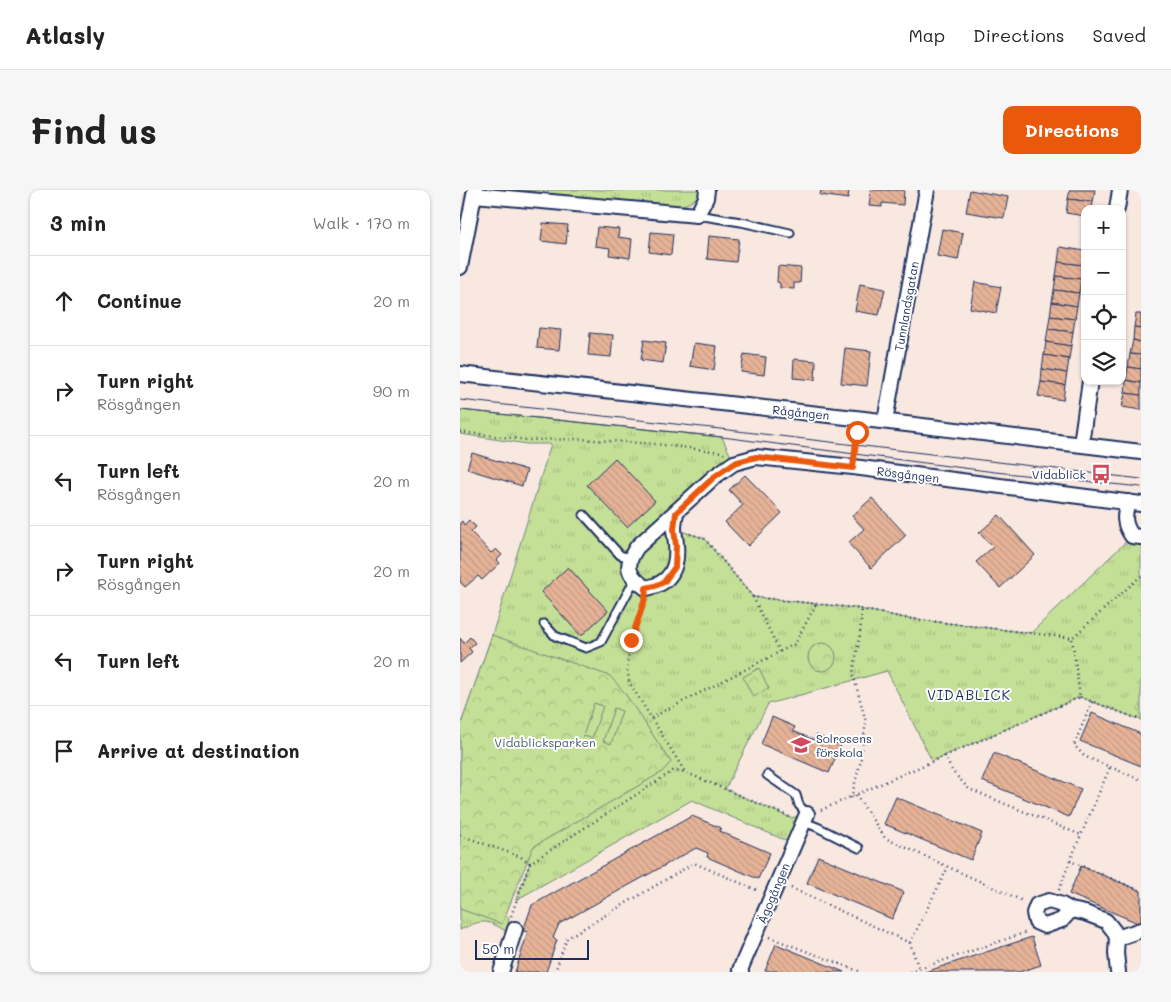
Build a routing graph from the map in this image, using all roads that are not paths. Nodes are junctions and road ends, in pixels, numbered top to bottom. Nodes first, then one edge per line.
1 (708, 190) edge
2 (928, 190) edge
3 (1120, 190) edge
4 (474, 192) edge
5 (1118, 205) edge
6 (697, 215) junction
7 (790, 233) dead end
8 (460, 267) edge
9 (460, 374) edge
10 (1089, 385) edge
11 (885, 421) junction
12 (1081, 444) junction
13 (1141, 452) edge
14 (1135, 503) edge
15 (676, 513) junction
16 (584, 515) dead end
17 (1141, 537) edge
18 (630, 558) junction
19 (635, 579) junction
20 (544, 624) dead end
21 (767, 775) dead end
22 (805, 818) junction
23 (858, 848) dead end
24 (1071, 910) junction
25 (515, 929) road end
26 (1141, 930) edge
27 (1117, 938) junction
28 (502, 972) edge
29 (741, 972) edge
30 (1118, 972) edge

1 - 6 street
2 - 11 street, Tunnlandsgatan
3 - 5 street
4 - 6 street
4 - 8 street
6 - 7 lane
9 - 11 street, Rågången
10 - 12 street
11 - 12 street, Rågången
12 - 13 street, Rågången
14 - 15 street, Rösgången
14 - 17 street, Rösgången
15 - 18 street, Rösgången
15 - 19 street
16 - 18 lane
18 - 19 street
19 - 20 lane
21 - 22 lane
22 - 23 lane
22 - 29 street, Ägogången
24 - 24 street
24 - 27 street
25 - 28 street
26 - 27 street
27 - 30 street

